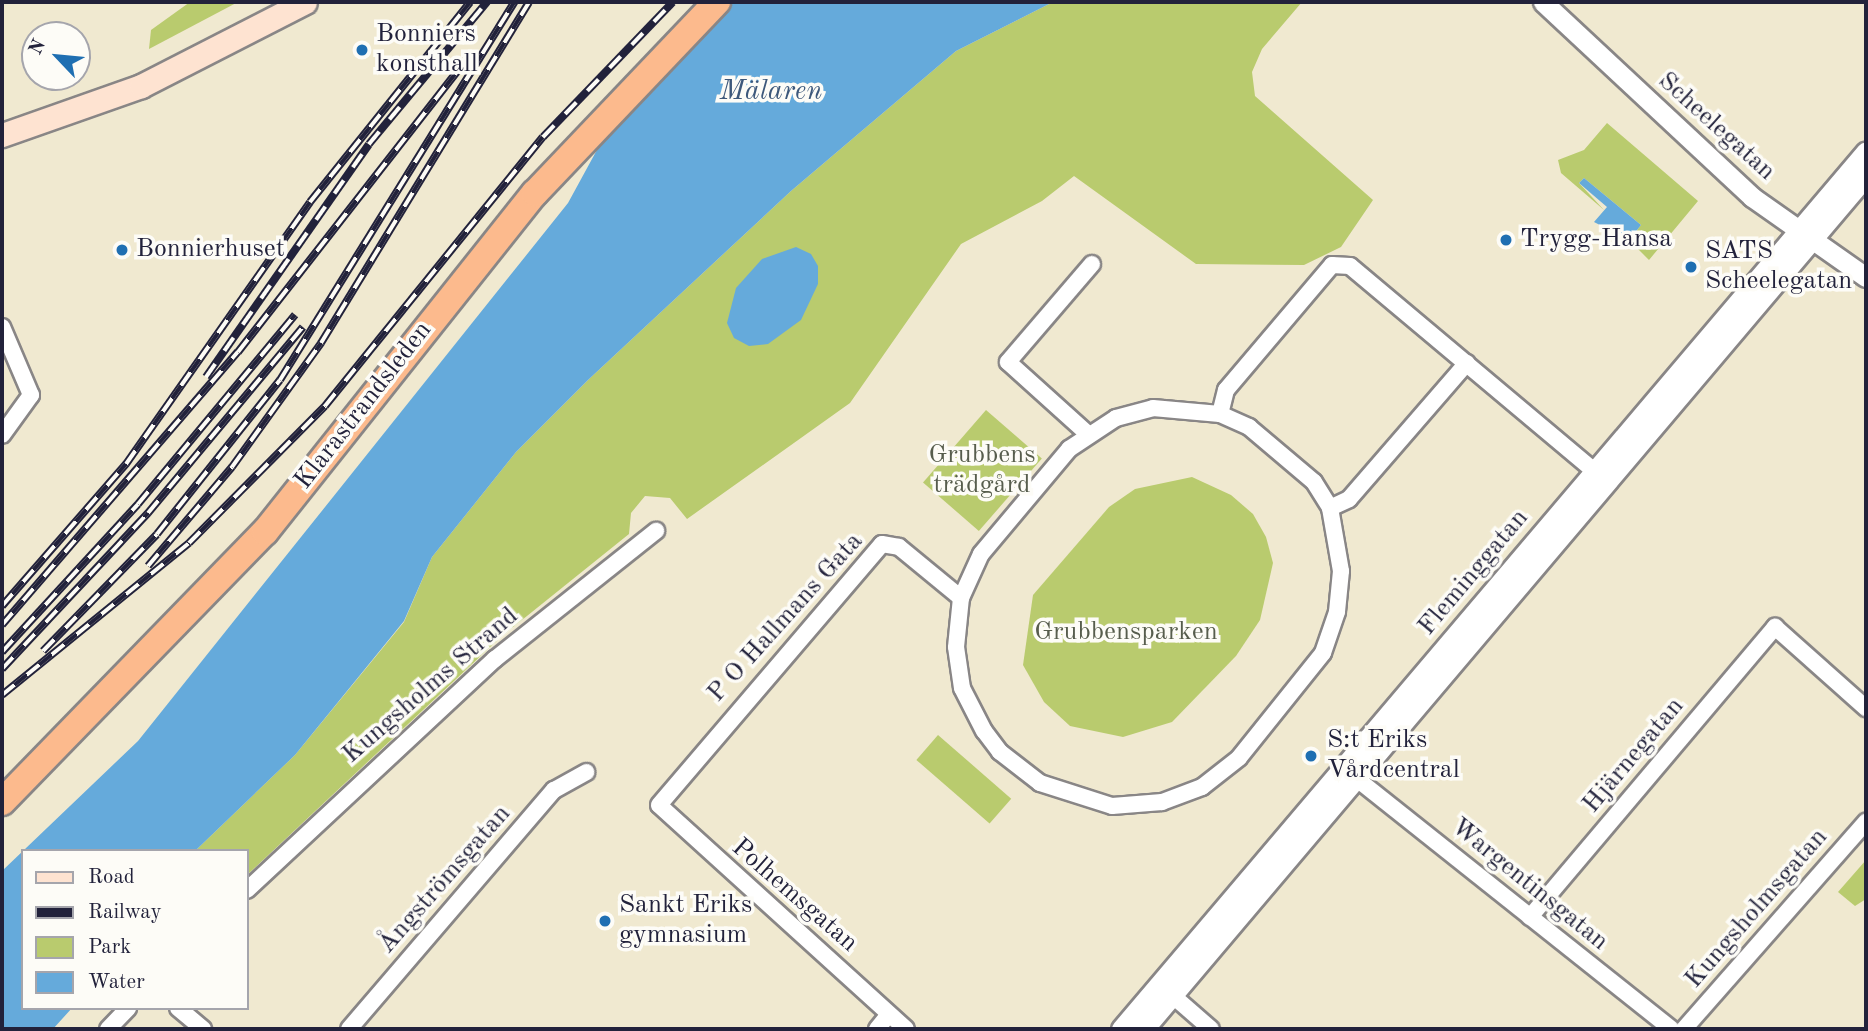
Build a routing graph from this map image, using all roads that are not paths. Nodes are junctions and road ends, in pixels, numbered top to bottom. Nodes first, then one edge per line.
1 (305, 2) edge
2 (701, 2) edge
3 (717, 2) edge
4 (1543, 2) edge
5 (2, 135) edge
6 (1866, 150) edge
7 (1866, 176) edge
8 (1806, 234) junction
9 (1092, 264) dead end
10 (1866, 277) edge
11 (2, 327) edge
12 (1467, 363) junction
13 (1220, 414) junction
14 (2, 435) edge
15 (1089, 435) junction
16 (1601, 476) junction
17 (1330, 508) junction
18 (656, 531) dead end
19 (961, 598) junction
20 (1866, 708) edge
21 (586, 772) dead end
22 (1357, 779) junction
23 (2, 787) edge
24 (662, 795) joint
25 (2, 802) edge
26 (1866, 822) edge
27 (248, 889) edge
28 (1530, 917) junction
29 (1166, 990) junction
30 (126, 1010) edge
31 (180, 1010) edge
32 (889, 1014) junction
33 (108, 1029) edge
34 (203, 1029) edge
35 (349, 1029) edge
36 (877, 1029) edge
37 (906, 1029) edge
38 (1121, 1029) edge
39 (1144, 1029) edge
40 (1211, 1029) edge
41 (1671, 1029) edge
42 (1684, 1029) edge

1 - 5 main road
2 - 23 highway, Klarastrandsleden
3 - 25 highway, Klarastrandsleden
4 - 8 street, Scheelegatan
6 - 8 street, Fleminggatan
7 - 8 street, Fleminggatan
8 - 10 street, Scheelegatan
8 - 16 street, Fleminggatan
9 - 15 street
11 - 14 street
12 - 13 street
12 - 16 street
12 - 17 street
13 - 15 street
13 - 17 street
15 - 19 street
16 - 22 street, Fleminggatan
16 - 29 street, Fleminggatan
17 - 19 street
18 - 27 street, Kungsholms Strand
19 - 24 street, P O Hallmans Gata
20 - 28 street, Hjärnegatan
21 - 35 street, Ångströmsgatan
22 - 28 street, Wargentinsgatan
22 - 29 street, Fleminggatan
24 - 32 street, Polhemsgatan
26 - 42 street, Kungsholmsgatan
28 - 41 street, Wargentinsgatan
29 - 38 street, Fleminggatan
29 - 39 street, Fleminggatan
29 - 40 street
30 - 33 street
31 - 34 street
32 - 36 street
32 - 37 street, Polhemsgatan

